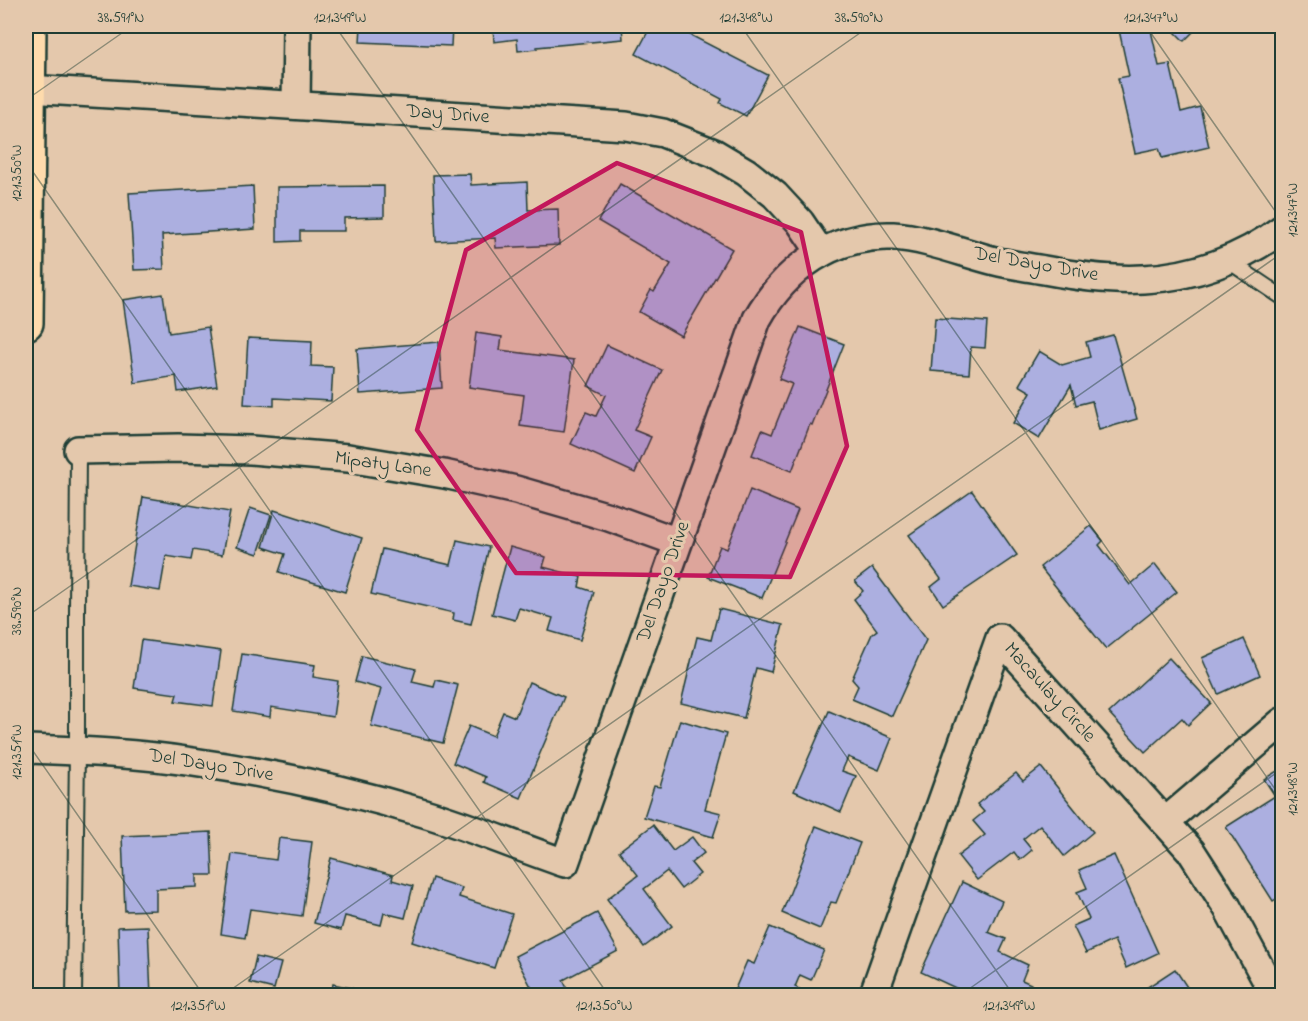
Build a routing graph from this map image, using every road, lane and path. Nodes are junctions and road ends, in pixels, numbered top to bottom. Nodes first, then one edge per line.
1 (29, 26) edge
2 (297, 26) edge
3 (28, 89) junction
4 (296, 105) junction
5 (1282, 229) edge
6 (821, 253) junction
7 (1227, 260) junction
8 (1282, 297) edge
9 (26, 323) edge
10 (78, 450) joint
11 (678, 542) junction
12 (1282, 722) edge
13 (26, 749) edge
14 (77, 751) junction
15 (1165, 822) junction
16 (74, 996) edge
17 (873, 996) edge
18 (1275, 996) edge

1 - 3 main road
2 - 4 street
3 - 4 street, Day Drive
3 - 9 main road
4 - 6 street, Day Drive
5 - 7 street, Del Dayo Drive
6 - 7 street, Del Dayo Drive
6 - 11 street, Del Dayo Drive
7 - 8 lane
10 - 11 street, Mipaty Lane
10 - 14 lane
11 - 14 street, Del Dayo Drive
12 - 15 street
13 - 14 street, Del Dayo Drive
14 - 16 lane
15 - 17 street, Macaulay Circle
15 - 18 street, Macaulay Circle

